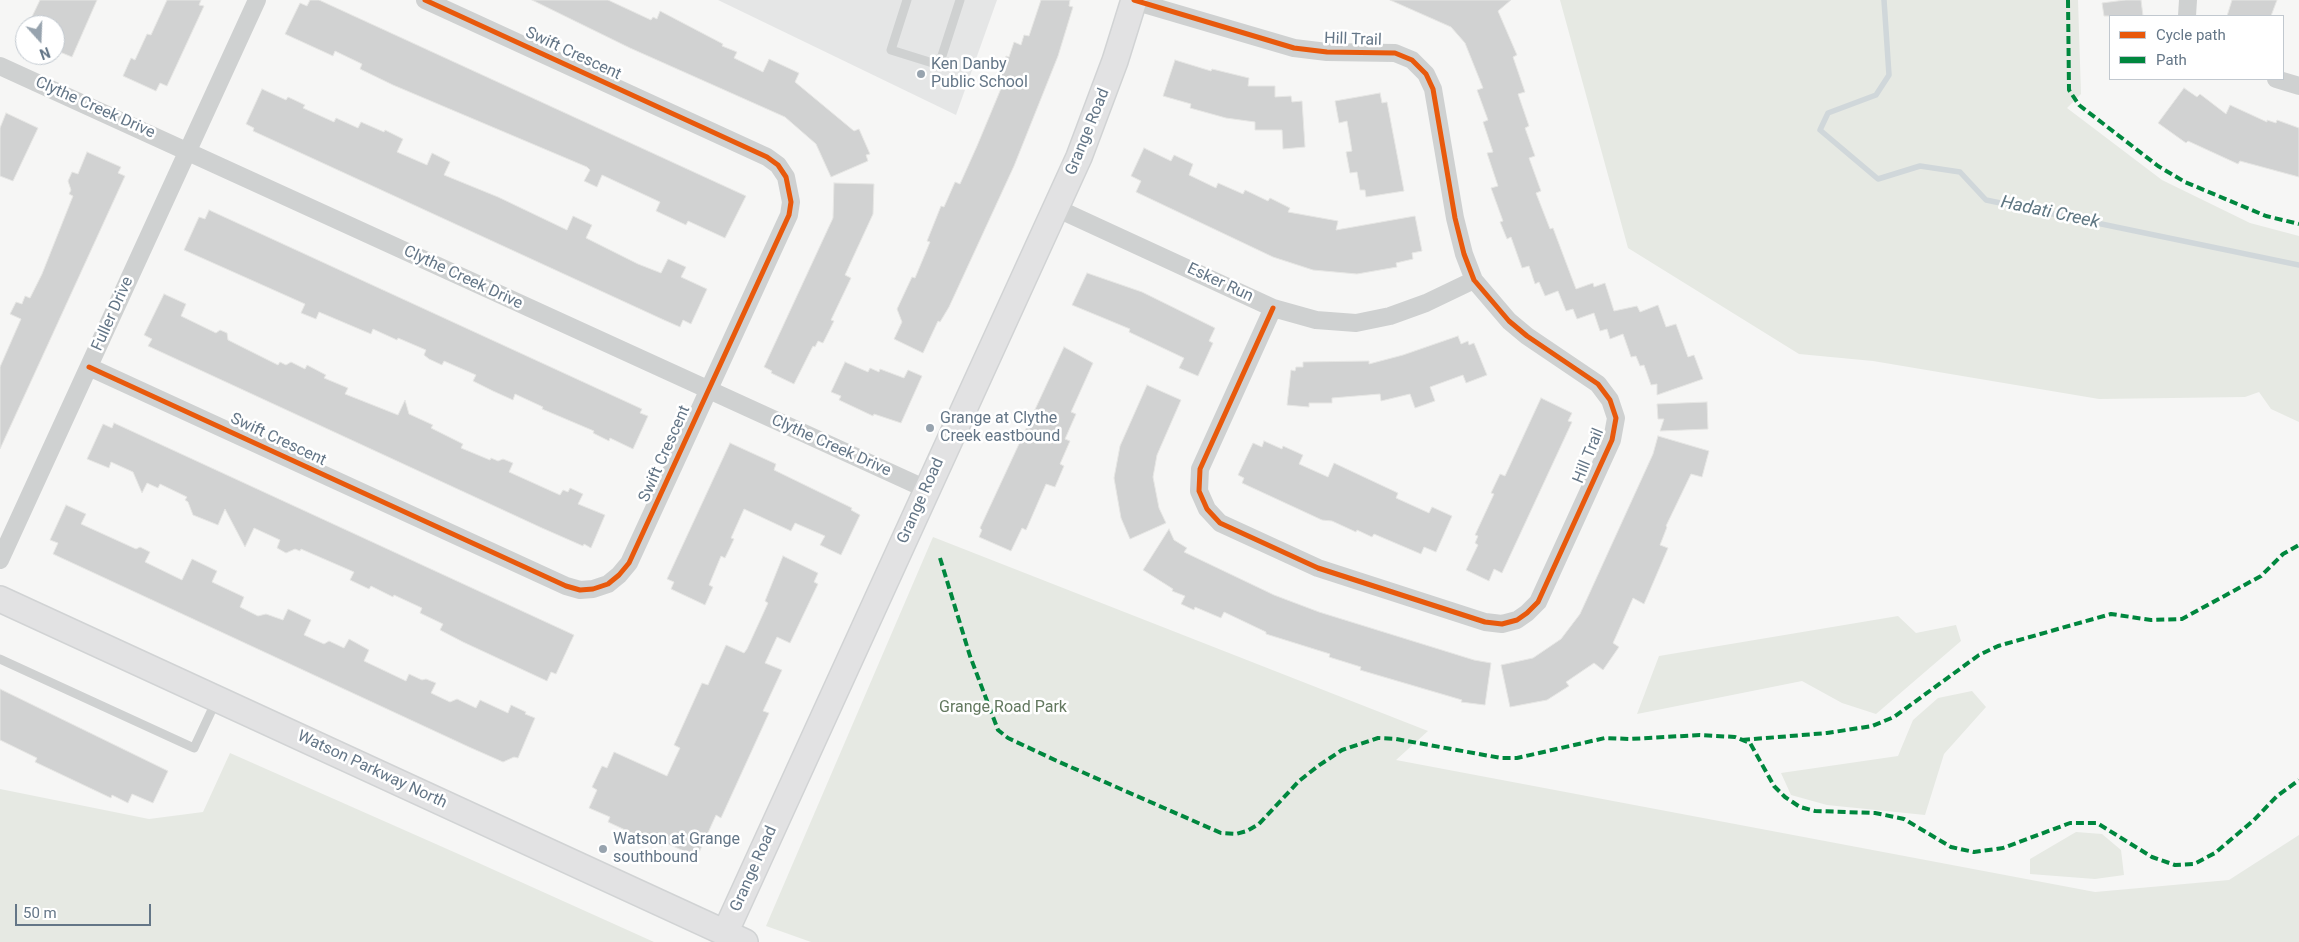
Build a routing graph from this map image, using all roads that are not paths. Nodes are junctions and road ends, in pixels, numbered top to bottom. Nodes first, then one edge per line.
1 (257, 0) edge
2 (426, 0) edge
3 (907, 0) edge
4 (960, 0) edge
5 (2188, 0) edge
6 (1134, 1) edge
7 (2187, 15) edge
8 (0, 66) edge
9 (2279, 80) edge
10 (2299, 86) edge
11 (187, 150) junction
12 (1056, 208) junction
13 (1474, 280) junction
14 (1273, 308) junction
15 (89, 367) junction
16 (707, 390) junction
17 (926, 489) junction
18 (0, 560) edge
19 (0, 599) edge
20 (0, 659) edge
21 (217, 698) junction
22 (730, 939) edge

1 - 11 street
2 - 16 street, Swift Crescent
3 - 4 lane
5 - 7 street
6 - 12 street, Grange Road
6 - 13 street, Hill Trail
8 - 11 street, Clythe Creek Drive
9 - 10 street
11 - 15 street, Fuller Drive
11 - 16 street, Clythe Creek Drive
12 - 14 street, Esker Run
12 - 17 street, Grange Road
13 - 14 street, Esker Run
13 - 14 street, Hill Trail
15 - 16 street, Swift Crescent
15 - 18 street, Fuller Drive
16 - 17 street, Clythe Creek Drive
17 - 22 street, Grange Road
19 - 21 street, Watson Parkway North
20 - 21 lane
21 - 22 street, Watson Parkway North

